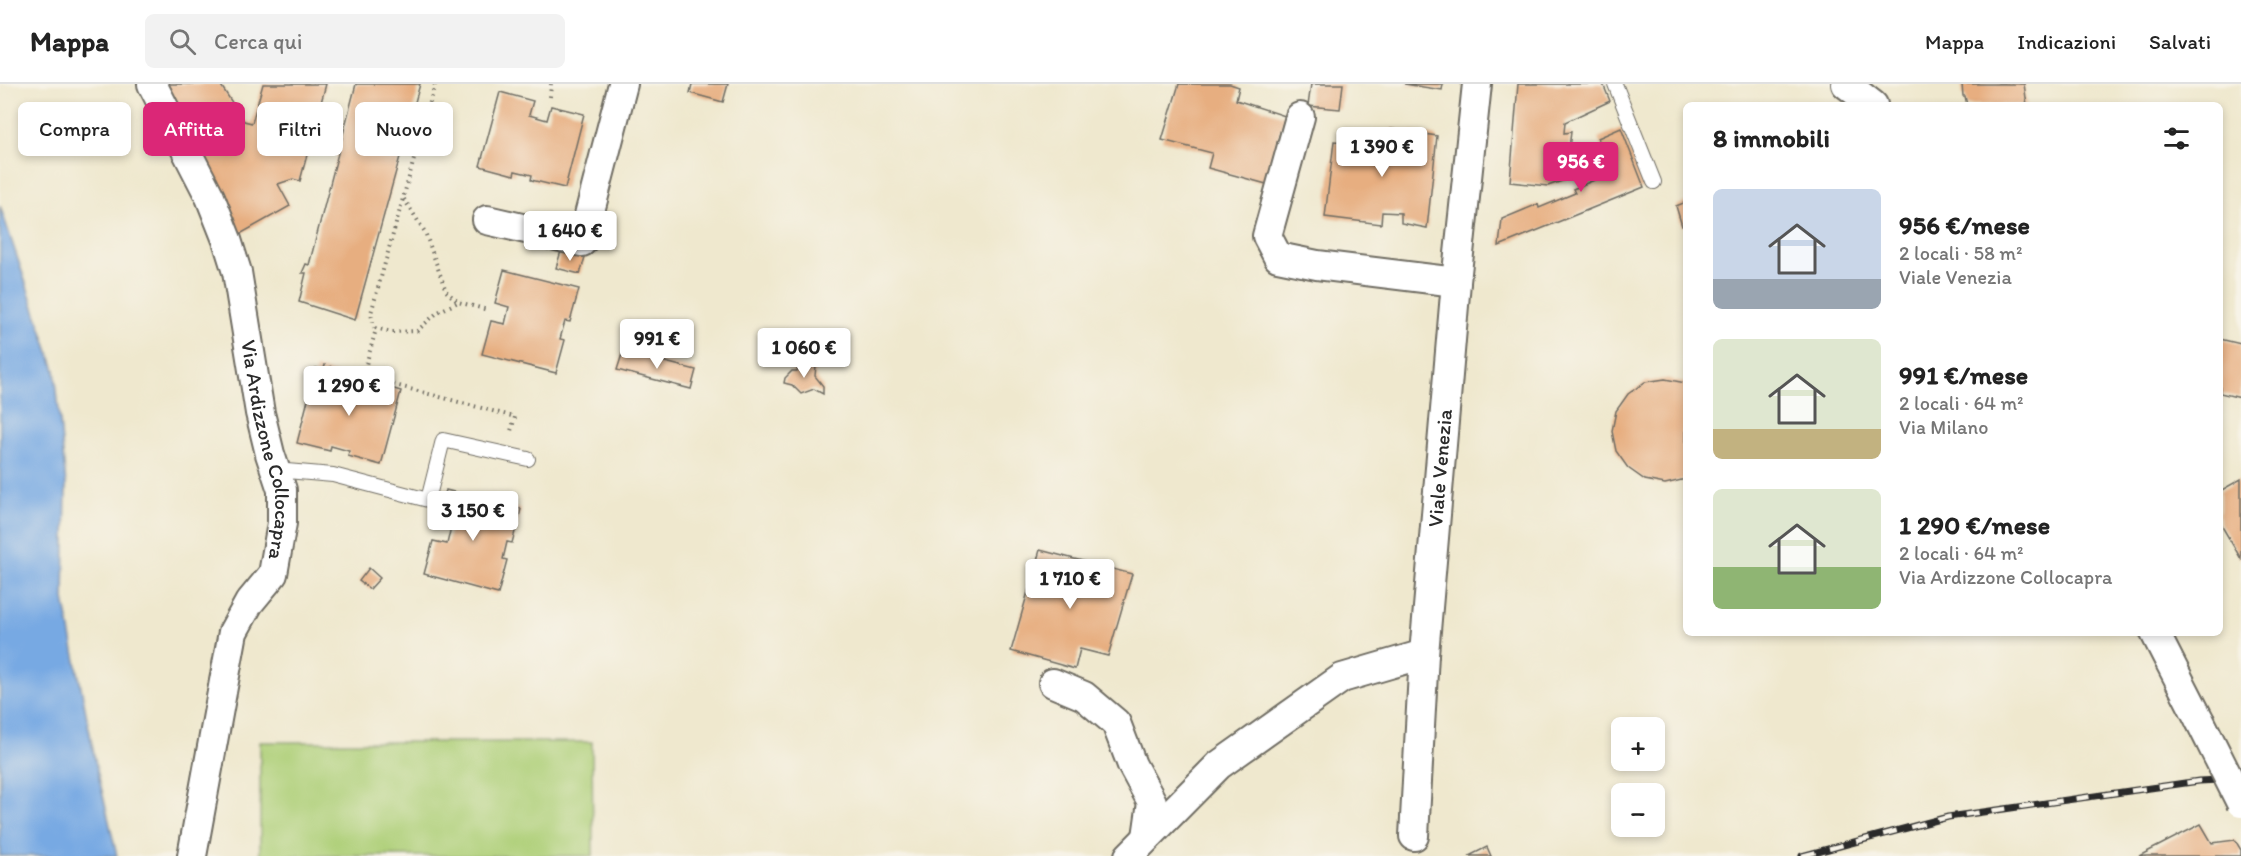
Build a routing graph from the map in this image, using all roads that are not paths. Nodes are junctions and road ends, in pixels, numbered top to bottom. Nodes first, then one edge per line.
1 (152, 84) edge
2 (623, 84) edge
3 (1477, 84) edge
4 (1615, 84) edge
5 (1846, 84) edge
6 (1869, 102) edge
7 (1300, 117) dead end
8 (1654, 182) dead end
9 (487, 220) dead end
10 (1456, 282) junction
11 (528, 459) dead end
12 (275, 470) junction
13 (2157, 636) edge
14 (1424, 654) junction
15 (1053, 683) dead end
16 (2241, 803) edge
17 (1414, 836) dead end
18 (1138, 846) edge
19 (192, 856) edge

1 - 12 street, Via Ardizzone Collocapra
2 - 9 street
3 - 10 street, Viale Venezia
4 - 8 lane
5 - 6 street
7 - 10 street
10 - 14 street, Viale Venezia
11 - 12 lane
12 - 19 street, Via Ardizzone Collocapra
13 - 16 street, bridge
14 - 17 street, Viale Venezia
14 - 18 street
15 - 18 street

